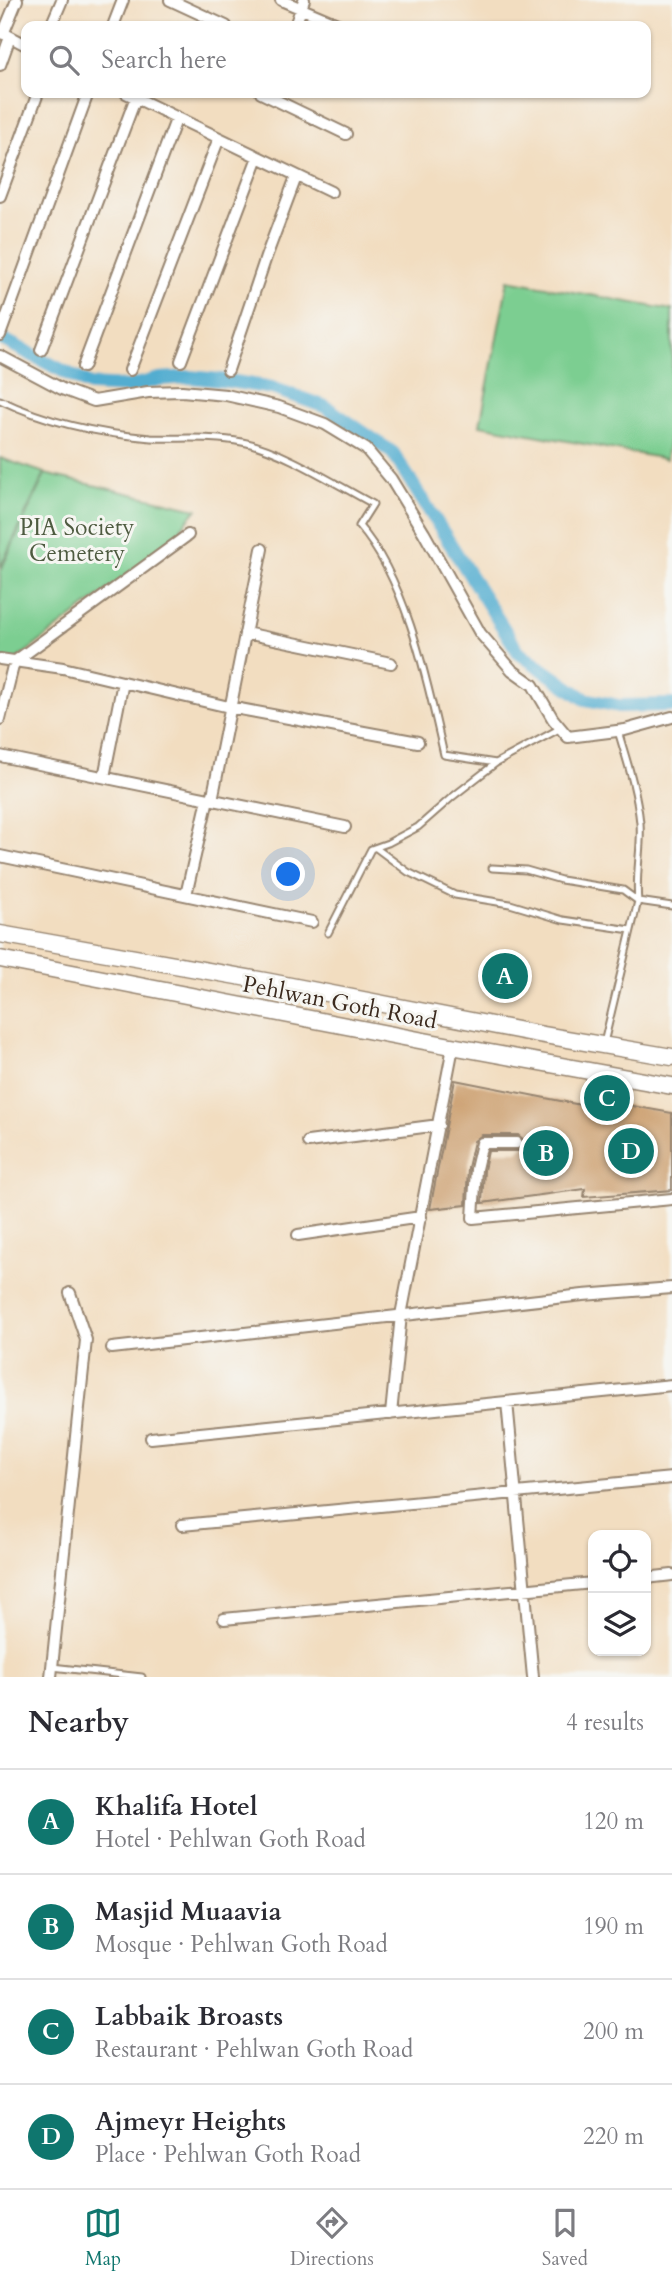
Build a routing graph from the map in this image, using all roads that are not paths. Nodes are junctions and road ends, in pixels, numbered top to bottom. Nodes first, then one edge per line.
1 (16, 0) edge
2 (61, 0) edge
3 (122, 0) edge
4 (170, 0) edge
5 (281, 0) edge
6 (303, 4) edge
7 (53, 21) edge
8 (118, 21) edge
9 (215, 21) edge
10 (297, 21) edge
11 (333, 21) edge
12 (5, 34) edge
13 (21, 42) edge
14 (0, 65) edge
15 (36, 98) edge
16 (86, 98) edge
17 (130, 98) edge
18 (137, 98) edge
19 (271, 98) edge
20 (177, 117) junction
21 (346, 134) dead end
22 (219, 138) junction
23 (258, 157) junction
24 (296, 177) junction
25 (331, 192) dead end
26 (0, 197) edge
27 (0, 335) edge
28 (41, 350) dead end
29 (0, 356) edge
30 (181, 361) dead end
31 (83, 367) dead end
32 (131, 370) dead end
33 (228, 370) dead end
34 (0, 401) edge
35 (188, 535) dead end
36 (262, 549) dead end
37 (245, 633) junction
38 (0, 659) edge
39 (14, 662) junction
40 (391, 663) dead end
41 (123, 682) junction
42 (229, 707) junction
43 (672, 717) edge
44 (0, 719) edge
45 (561, 728) junction
46 (618, 731) junction
47 (418, 742) dead end
48 (0, 756) edge
49 (496, 763) junction
50 (104, 777) junction
51 (210, 800) junction
52 (345, 827) dead end
53 (376, 848) junction
54 (0, 856) edge
55 (492, 868) dead end
56 (186, 895) junction
57 (638, 901) junction
58 (672, 906) edge
59 (312, 922) dead end
60 (631, 930) junction
61 (328, 933) dead end
62 (0, 934) edge
63 (67, 947) junction
64 (0, 960) edge
65 (61, 972) junction
66 (482, 1023) junction
67 (603, 1044) junction
68 (453, 1047) junction
69 (475, 1050) junction
70 (631, 1050) junction
71 (672, 1057) edge
72 (626, 1078) junction
73 (672, 1086) edge
74 (439, 1125) junction
75 (308, 1142) dead end
76 (517, 1143) dead end
77 (672, 1199) edge
78 (421, 1217) junction
79 (298, 1236) dead end
80 (672, 1287) edge
81 (70, 1293) dead end
82 (401, 1315) junction
83 (111, 1348) dead end
84 (672, 1385) edge
85 (508, 1402) junction
86 (391, 1414) junction
87 (151, 1437) dead end
88 (672, 1478) edge
89 (516, 1492) junction
90 (181, 1525) dead end
91 (672, 1575) edge
92 (651, 1577) edge
93 (588, 1584) edge
94 (525, 1590) junction
95 (224, 1619) dead end
96 (51, 1672) edge
97 (142, 1677) edge
98 (533, 1677) edge

1 - 12 street
2 - 7 street
3 - 8 street
4 - 9 street
5 - 6 street
6 - 10 street
6 - 11 street
12 - 13 street
12 - 14 street
15 - 26 street
16 - 27 street
17 - 28 street
18 - 20 street
19 - 21 street
20 - 22 street
20 - 31 street
22 - 23 street
22 - 32 street
23 - 24 street
23 - 30 street
24 - 25 street
24 - 33 street
29 - 45 street
34 - 49 lane
35 - 39 street
36 - 37 street
37 - 40 street
37 - 42 street
38 - 39 street
39 - 41 street
39 - 44 street
41 - 42 street
41 - 50 street
42 - 47 street
42 - 51 street
43 - 46 street
45 - 46 street
45 - 49 lane
46 - 57 lane
48 - 50 street
49 - 53 lane
50 - 51 street
51 - 52 street
51 - 56 street
53 - 60 lane
53 - 61 lane
54 - 56 street
55 - 57 lane
56 - 59 street
57 - 58 lane
57 - 60 lane
60 - 67 lane
62 - 63 main road, Pehlwan Goth Road
63 - 65 main road
63 - 66 main road, Pehlwan Goth Road
64 - 65 main road, Pehlwan Goth Road
65 - 68 main road, Pehlwan Goth Road
66 - 67 main road, Pehlwan Goth Road
66 - 69 main road
67 - 70 main road, Pehlwan Goth Road
68 - 69 main road, Pehlwan Goth Road
68 - 74 street
69 - 72 main road, Pehlwan Goth Road
70 - 71 main road, Pehlwan Goth Road
70 - 72 main road
72 - 73 main road, Pehlwan Goth Road
74 - 75 street
74 - 78 street
76 - 77 street
78 - 79 street
78 - 82 street
80 - 82 street
81 - 96 street
82 - 83 street
82 - 86 street
84 - 85 street
85 - 86 street
85 - 89 street
86 - 87 street
88 - 89 street
89 - 90 street
89 - 94 street
91 - 92 street
93 - 94 street
94 - 95 street
94 - 98 street
96 - 97 lane

